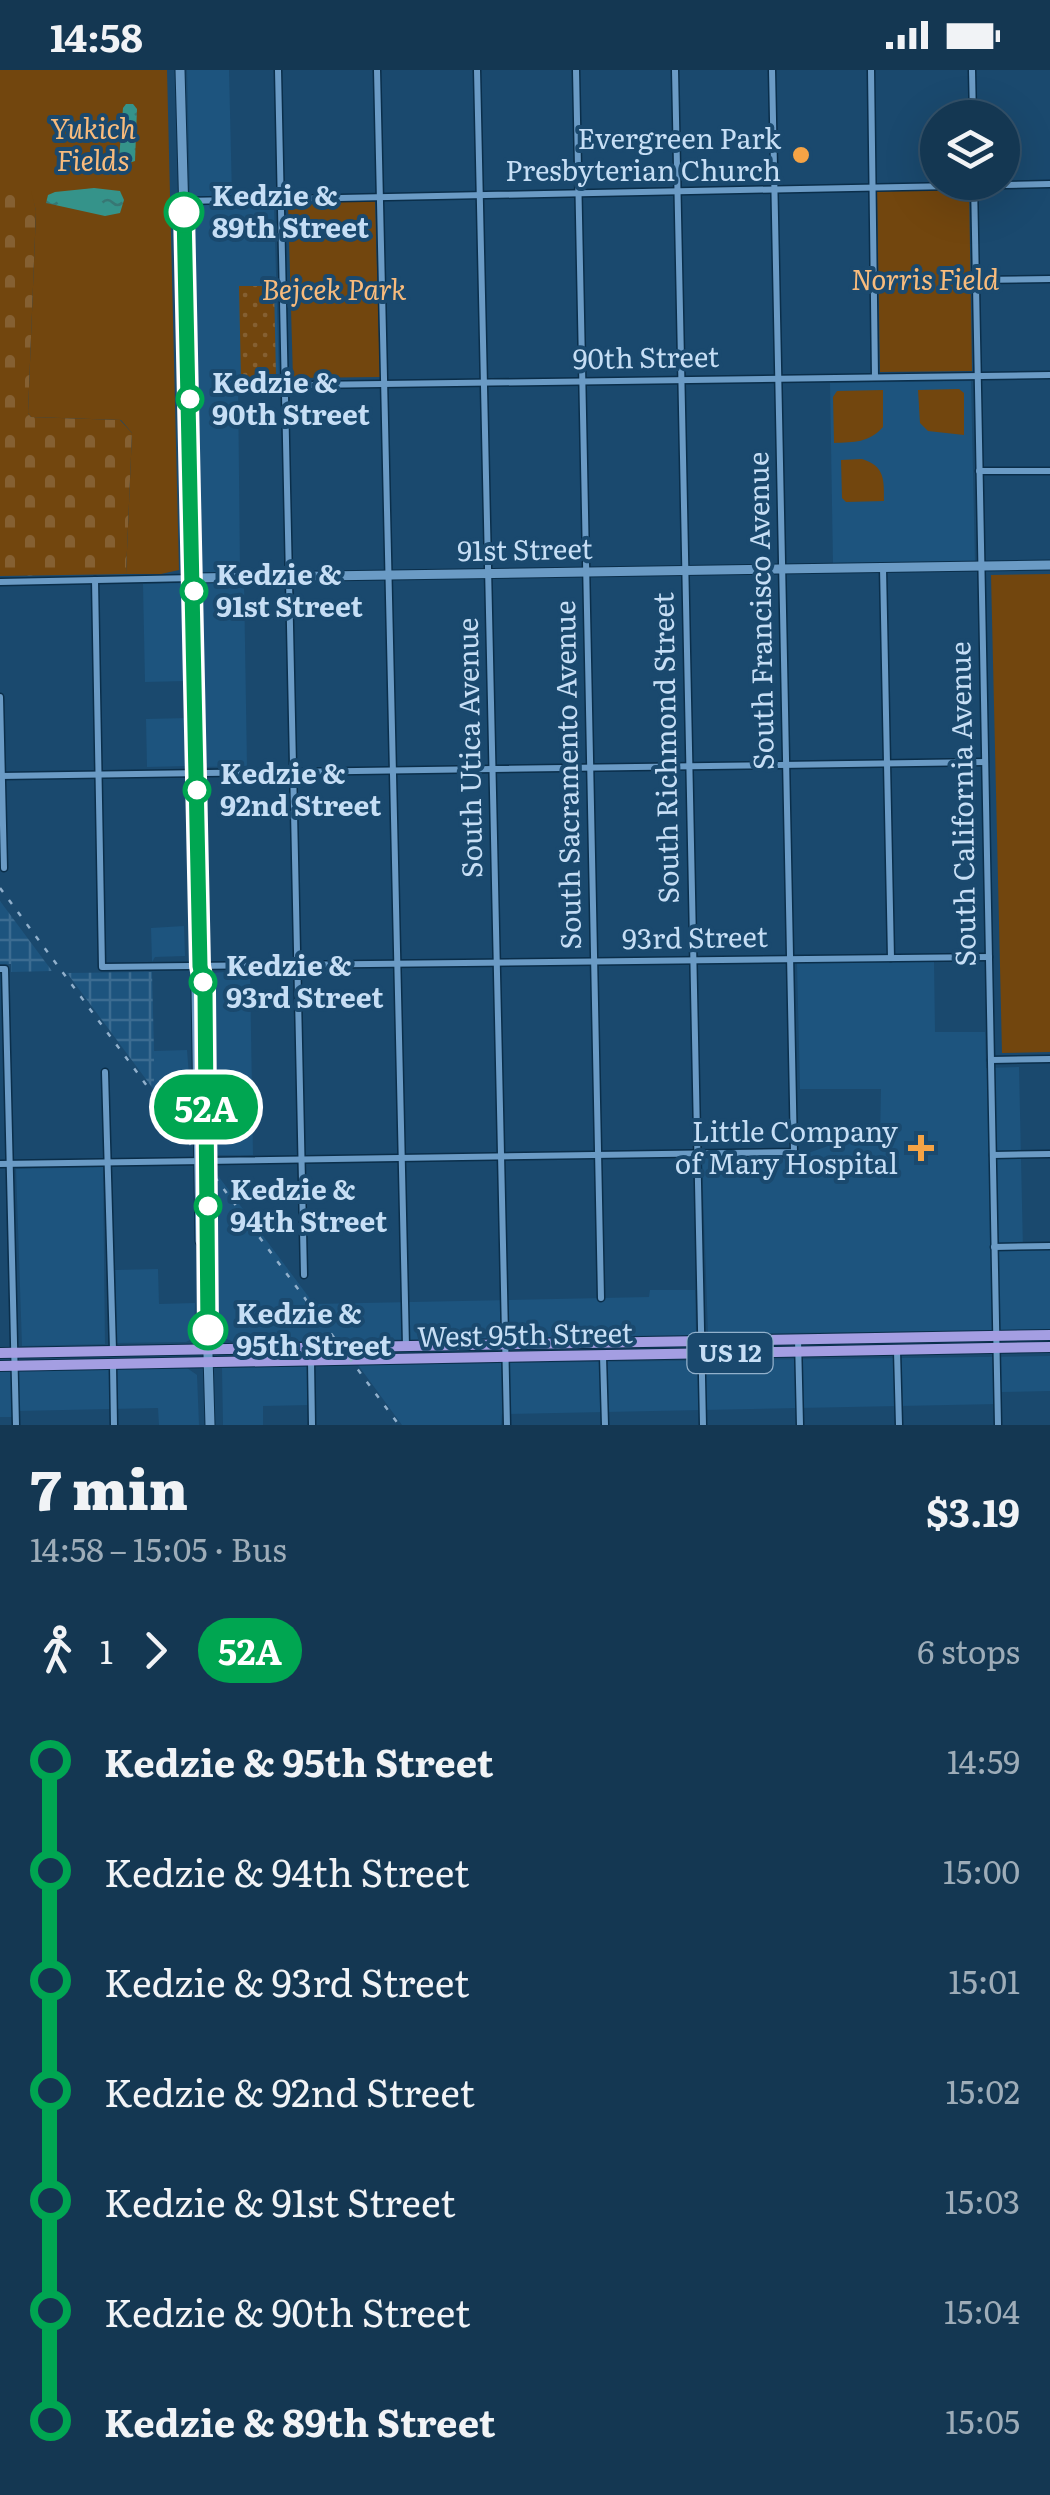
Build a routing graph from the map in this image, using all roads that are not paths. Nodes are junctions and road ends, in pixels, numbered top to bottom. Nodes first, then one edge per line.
1 (180, 70) edge
2 (278, 70) edge
3 (377, 70) edge
4 (477, 70) edge
5 (576, 70) edge
6 (675, 70) edge
7 (772, 70) edge
8 (871, 70) edge
9 (972, 70) edge
10 (972, 100) edge
11 (1020, 184) edge
12 (1050, 184) edge
13 (920, 186) edge
14 (873, 188) junction
15 (775, 189) junction
16 (677, 191) junction
17 (578, 193) junction
18 (480, 195) junction
19 (380, 197) junction
20 (281, 199) junction
21 (974, 200) edge
22 (184, 201) junction
23 (1050, 279) edge
24 (976, 280) junction
25 (1050, 374) edge
26 (978, 376) junction
27 (876, 377) junction
28 (778, 378) junction
29 (681, 380) junction
30 (582, 381) junction
31 (484, 383) junction
32 (384, 384) junction
33 (242, 386) dead end
34 (285, 386) junction
35 (1050, 471) edge
36 (980, 472) junction
37 (981, 566) junction
38 (1050, 566) edge
39 (782, 568) junction
40 (883, 568) junction
41 (685, 570) junction
42 (586, 572) junction
43 (488, 573) junction
44 (388, 575) junction
45 (289, 576) junction
46 (194, 578) junction
47 (96, 580) junction
48 (0, 582) edge
49 (0, 697) edge
50 (985, 762) junction
51 (887, 763) junction
52 (786, 764) junction
53 (689, 766) junction
54 (590, 767) junction
55 (493, 769) junction
56 (393, 770) junction
57 (294, 772) junction
58 (197, 773) junction
59 (99, 774) junction
60 (1, 776) edge
61 (4, 868) dead end
62 (989, 957) junction
63 (891, 958) junction
64 (790, 959) junction
65 (693, 960) junction
66 (594, 962) junction
67 (497, 963) junction
68 (397, 964) junction
69 (298, 965) junction
70 (200, 966) junction
71 (2, 970) edge
72 (1050, 1059) edge
73 (991, 1060) junction
74 (105, 1072) dead end
75 (697, 1154) junction
76 (1050, 1154) edge
77 (598, 1155) junction
78 (501, 1156) junction
79 (993, 1156) junction
80 (402, 1158) junction
81 (302, 1159) junction
82 (203, 1161) junction
83 (107, 1162) junction
84 (0, 1164) edge
85 (10, 1164) junction
86 (1050, 1246) edge
87 (994, 1247) junction
88 (304, 1275) dead end
89 (602, 1298) dead end
90 (1050, 1336) edge
91 (996, 1342) junction
92 (505, 1344) junction
93 (406, 1346) junction
94 (798, 1346) junction
95 (701, 1347) junction
96 (1050, 1347) edge
97 (208, 1348) junction
98 (113, 1350) junction
99 (897, 1350) junction
100 (15, 1352) junction
101 (0, 1353) edge
102 (603, 1356) junction
103 (505, 1358) junction
104 (311, 1361) junction
105 (209, 1362) junction
106 (113, 1364) junction
107 (0, 1366) edge
108 (15, 1366) junction
109 (16, 1425) edge
110 (114, 1425) edge
111 (210, 1425) edge
112 (312, 1425) edge
113 (508, 1425) edge
114 (605, 1425) edge
115 (703, 1425) edge
116 (800, 1425) edge
117 (899, 1425) edge
118 (998, 1425) edge

1 - 22 main road
2 - 20 street
3 - 19 street
4 - 18 street, South Utica Avenue
5 - 17 street, South Sacramento Avenue
6 - 16 street, South Richmond Street
7 - 15 street, South Francisco Avenue
8 - 14 street
9 - 10 street
11 - 12 street
13 - 14 street
14 - 15 street
14 - 27 street
15 - 16 street
15 - 28 street, South Francisco Avenue
16 - 17 street
16 - 29 street, South Richmond Street
17 - 18 street
17 - 30 street, South Sacramento Avenue
18 - 19 street
18 - 31 street, South Utica Avenue
19 - 20 street
19 - 32 street
20 - 22 street
20 - 34 street
21 - 24 street, South California Avenue
22 - 46 main road
23 - 24 street
24 - 26 street, South California Avenue
25 - 26 street, 90th Street
26 - 27 street, 90th Street
26 - 36 street, South California Avenue
27 - 28 street, 90th Street
28 - 29 street, 90th Street
28 - 39 street, South Francisco Avenue
29 - 30 street, 90th Street
29 - 41 street, South Richmond Street
30 - 31 street, 90th Street
30 - 42 street, South Sacramento Avenue
31 - 32 street, 90th Street
31 - 43 street, South Utica Avenue
32 - 34 street, 90th Street
32 - 44 street
33 - 34 street, 90th Street
34 - 45 street
35 - 36 street
36 - 37 street, South California Avenue
37 - 38 main road, 91st Street
37 - 40 main road, 91st Street
37 - 50 street, South California Avenue
39 - 40 main road, 91st Street
39 - 41 main road, 91st Street
39 - 52 street, South Francisco Avenue
40 - 51 street
41 - 42 main road, 91st Street
41 - 53 street, South Richmond Street
42 - 43 main road, 91st Street
42 - 54 street, South Sacramento Avenue
43 - 44 main road, 91st Street
43 - 55 street, South Utica Avenue
44 - 45 main road, 91st Street
44 - 56 street
45 - 46 main road, 91st Street
45 - 57 street
46 - 47 street, 91st Street
46 - 58 main road
47 - 48 street, 91st Street
47 - 59 street
49 - 60 street
50 - 51 street
50 - 62 street, South California Avenue
51 - 52 street
51 - 63 street
52 - 53 street
52 - 64 street, South Francisco Avenue
53 - 54 street
53 - 65 street, South Richmond Street
54 - 55 street
54 - 66 street, South Sacramento Avenue
55 - 56 street
55 - 67 street, South Utica Avenue
56 - 57 street
56 - 68 street
57 - 58 street
57 - 69 street
58 - 59 street
58 - 70 main road
59 - 60 street
59 - 70 street, 93rd Street
60 - 61 street
62 - 63 street, 93rd Street
62 - 73 street, South California Avenue
63 - 64 street, 93rd Street
64 - 65 street, 93rd Street
64 - 75 street, South Francisco Avenue
65 - 66 street, 93rd Street
65 - 75 street, South Richmond Street
66 - 67 street, 93rd Street
66 - 77 street, South Sacramento Avenue
67 - 68 street, 93rd Street
67 - 78 street, South Utica Avenue
68 - 69 street, 93rd Street
68 - 80 street
69 - 70 street, 93rd Street
69 - 81 street
70 - 82 main road
71 - 85 street
72 - 73 street
73 - 79 street, South California Avenue
74 - 83 street
75 - 77 street
75 - 95 street, South Richmond Street
76 - 79 street
77 - 78 street
77 - 89 street, South Sacramento Avenue
78 - 80 street
78 - 92 street, South Utica Avenue
79 - 87 street, South California Avenue
80 - 81 street
80 - 93 street
81 - 82 street
81 - 88 street
82 - 83 street
82 - 97 main road
83 - 85 street
83 - 98 street
84 - 85 street
85 - 100 street
86 - 87 street
87 - 91 street, South California Avenue
90 - 91 main road, West 95th Street / US 12
91 - 94 main road, West 95th Street / US 12
91 - 96 main road, West 95th Street / US 12
91 - 99 main road, West 95th Street / US 12
91 - 118 street, South California Avenue
92 - 93 main road, West 95th Street / US 12
92 - 95 main road, West 95th Street / US 12
92 - 103 street, South Utica Avenue
93 - 97 main road, West 95th Street / US 12
94 - 95 main road, West 95th Street / US 12
94 - 99 main road, West 95th Street / US 12
94 - 116 street
95 - 102 main road, West 95th Street / US 12
95 - 115 street, South Richmond Street
97 - 98 main road, West 95th Street / US 12
97 - 105 main road
98 - 100 main road, West 95th Street / US 12
99 - 117 street
100 - 101 main road, West 95th Street / US 12
100 - 108 street
102 - 103 main road, West 95th Street / US 12
102 - 114 street
103 - 104 main road, West 95th Street / US 12
103 - 113 street, South Utica Avenue
104 - 105 main road, West 95th Street / US 12
104 - 112 street
105 - 106 main road, West 95th Street / US 12
105 - 111 main road
106 - 108 main road, West 95th Street / US 12
106 - 110 street
107 - 108 main road, West 95th Street / US 12
108 - 109 street

